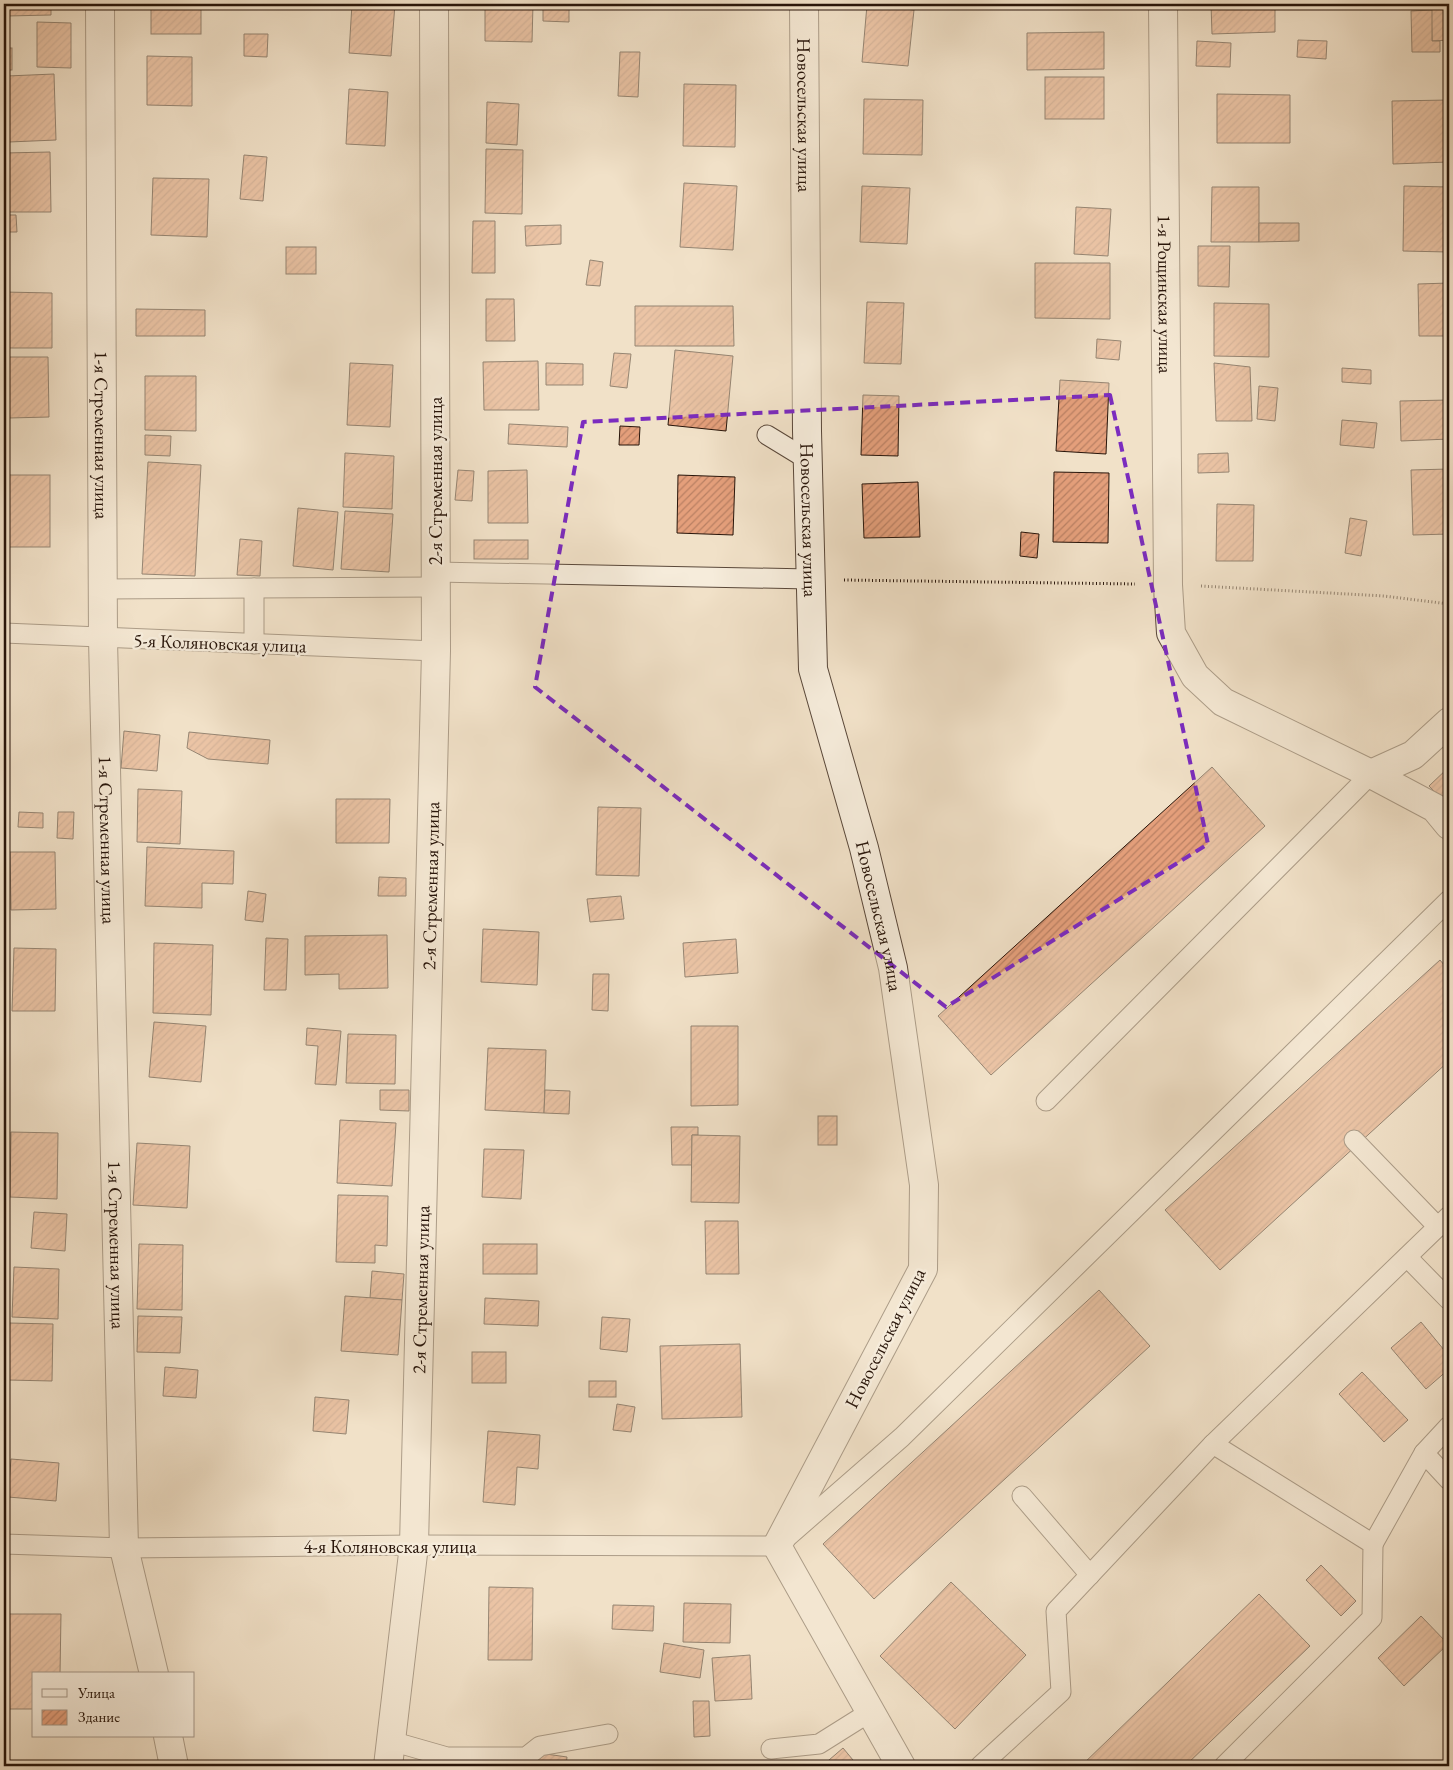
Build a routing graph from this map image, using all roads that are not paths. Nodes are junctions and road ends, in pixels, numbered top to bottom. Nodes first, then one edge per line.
1 (100, 4) edge
2 (434, 4) edge
3 (804, 4) edge
4 (1163, 4) edge
5 (767, 435) dead end
6 (808, 460) junction
7 (810, 579) junction
8 (436, 580) junction
9 (254, 588) junction
10 (103, 589) junction
11 (4, 633) edge
12 (103, 639) junction
13 (254, 644) junction
14 (436, 651) junction
15 (1449, 722) edge
16 (1371, 774) junction
17 (1449, 825) edge
18 (1449, 900) edge
19 (1046, 1101) dead end
20 (1354, 1140) dead end
21 (1444, 1222) edge
22 (1407, 1257) junction
23 (1449, 1300) edge
24 (1449, 1426) edge
25 (1213, 1444) junction
26 (1424, 1453) junction
27 (1449, 1480) edge
28 (1022, 1496) dead end
29 (4, 1544) edge
30 (1373, 1544) junction
31 (414, 1545) junction
32 (777, 1546) junction
33 (124, 1548) junction
34 (1090, 1575) junction
35 (154, 1672) edge
36 (870, 1712) junction
37 (608, 1734) dead end
38 (168, 1738) edge
39 (770, 1749) dead end
40 (390, 1753) edge
41 (174, 1766) edge
42 (901, 1766) edge
43 (980, 1766) edge
44 (1224, 1766) edge

1 - 10 street, 1-я Стременная улица
2 - 8 street, 2-я Стременная улица
3 - 6 street, Новосельская улица
4 - 16 street, 1-я Рощинская улица
5 - 6 lane
6 - 7 street, Новосельская улица
7 - 8 lane
7 - 32 street, Новосельская улица
8 - 9 lane
8 - 14 street, 2-я Стременная улица
9 - 10 lane
9 - 13 lane
10 - 12 street, 1-я Стременная улица
11 - 12 lane, 5-я Коляновская улица
12 - 13 lane, 5-я Коляновская улица
12 - 33 street, 1-я Стременная улица
13 - 14 lane, 5-я Коляновская улица
14 - 31 street, 2-я Стременная улица
15 - 16 street
16 - 17 street, 1-я Рощинская улица
16 - 19 lane
18 - 32 lane
20 - 21 lane
21 - 22 lane
22 - 23 lane
22 - 25 lane
24 - 26 lane
25 - 30 lane
25 - 34 lane
26 - 27 lane
26 - 30 lane
28 - 34 lane
29 - 33 lane, 4-я Коляновская улица
30 - 44 lane
31 - 32 lane, 4-я Коляновская улица
31 - 33 lane, 4-я Коляновская улица
31 - 40 street, 2-я Стременная улица
32 - 36 street
33 - 35 street, 1-я Стременная улица
34 - 43 lane
36 - 39 lane
36 - 42 street
37 - 40 lane
38 - 41 street

